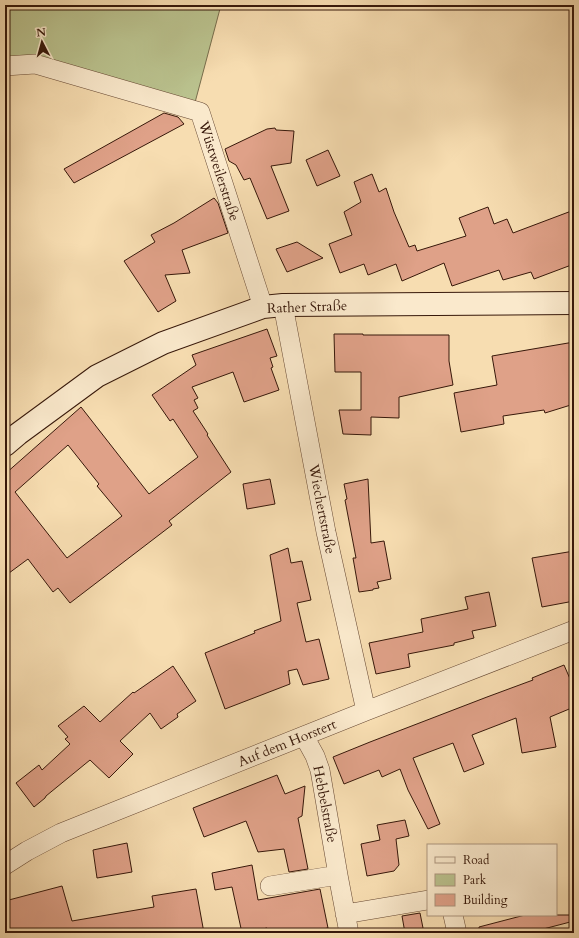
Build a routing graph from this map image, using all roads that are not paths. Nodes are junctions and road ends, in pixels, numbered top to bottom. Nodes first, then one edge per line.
1 (5, 66) edge
2 (574, 303) edge
3 (273, 306) junction
4 (5, 445) edge
5 (574, 630) edge
6 (366, 711) junction
7 (304, 736) junction
8 (5, 865) edge
9 (338, 875) junction
10 (270, 886) dead end
11 (427, 900) edge
12 (345, 914) junction
13 (453, 916) edge
14 (349, 933) edge
15 (457, 933) edge

1 - 3 street, Wüstweilerstraße
2 - 3 main road, Rather Straße
3 - 4 main road, Rather Straße
3 - 6 street, Wiechertstraße
5 - 6 street, Auf dem Horstert
6 - 7 street, Auf dem Horstert
7 - 8 street, Auf dem Horstert
7 - 9 street, Hebbelstraße
9 - 10 street
9 - 12 street, Hebbelstraße
11 - 12 street
12 - 14 street, Hebbelstraße
13 - 15 street

